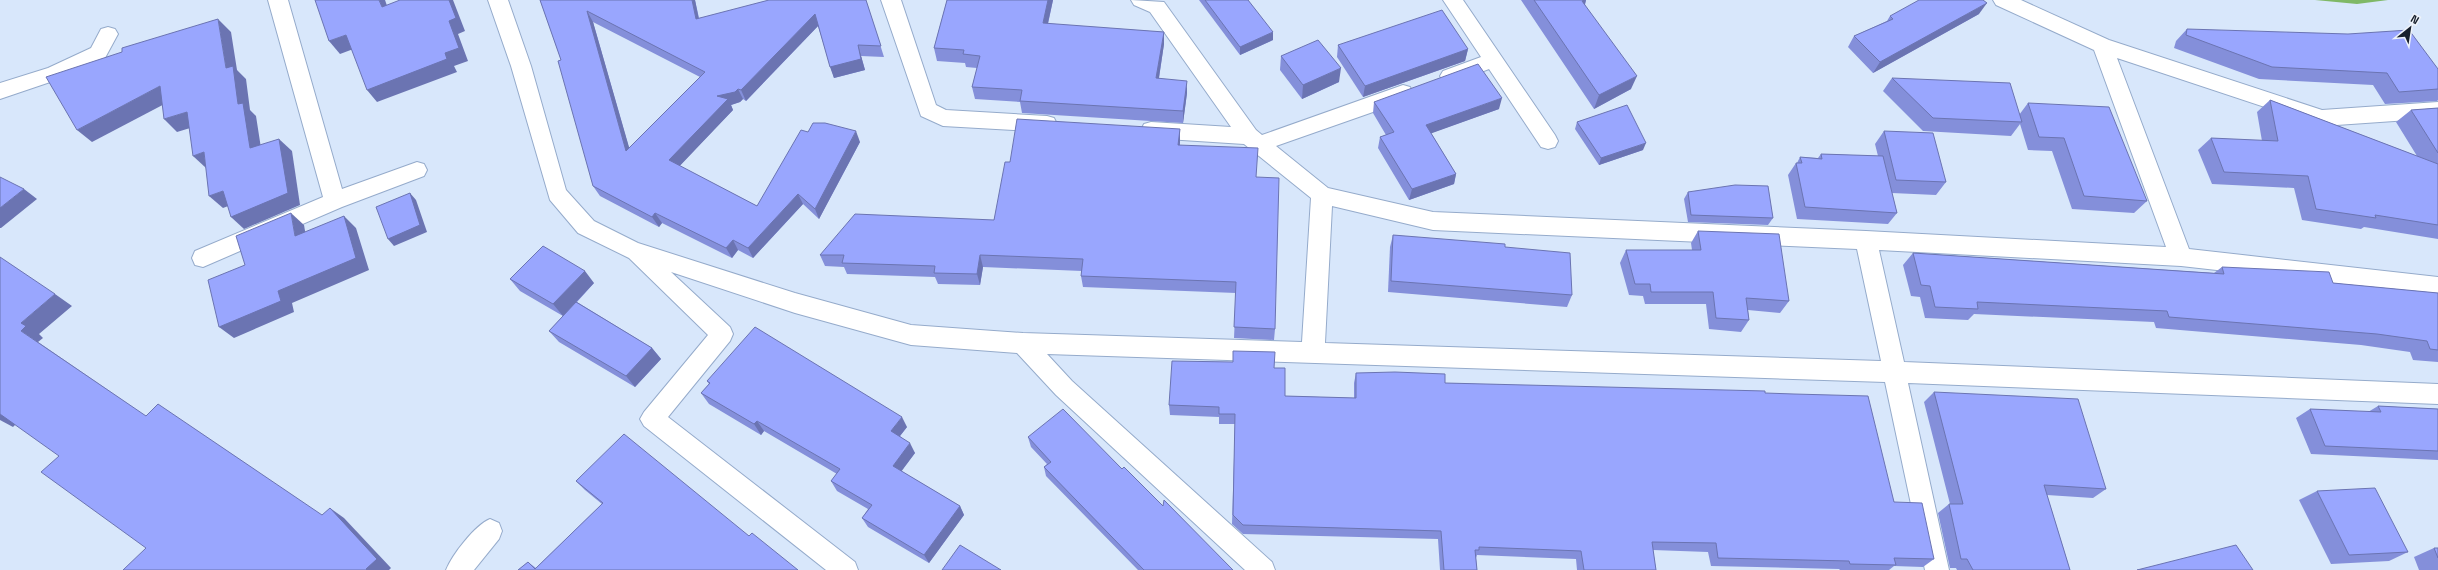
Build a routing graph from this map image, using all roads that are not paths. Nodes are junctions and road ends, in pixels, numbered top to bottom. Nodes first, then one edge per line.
1 (278, 0) edge
2 (498, 0) edge
3 (891, 0) edge
4 (1141, 0) edge
5 (1453, 0) edge
6 (2003, 0) edge
7 (108, 34) dead end
8 (2102, 45) junction
9 (1493, 60) junction
10 (0, 91) edge
11 (2438, 110) edge
12 (1068, 125) edge
13 (1131, 129) edge
14 (1254, 140) junction
15 (1548, 141) dead end
16 (417, 170) dead end
17 (1322, 195) junction
18 (335, 201) junction
19 (1866, 240) junction
20 (632, 250) junction
21 (2181, 257) junction
22 (203, 258) dead end
23 (2438, 286) edge
24 (1023, 343) junction
25 (1313, 352) junction
26 (1894, 372) junction
27 (2438, 394) edge
28 (490, 531) dead end
29 (458, 570) edge
30 (846, 570) edge
31 (1263, 570) edge
32 (1937, 570) edge

1 - 18 street
2 - 20 street
3 - 12 street
4 - 14 street
5 - 9 street
6 - 8 street
7 - 10 street
8 - 11 street
8 - 21 street
9 - 14 street
9 - 15 street
13 - 14 street
14 - 17 street
16 - 18 street
17 - 19 street
17 - 25 street
18 - 22 street
19 - 21 street
19 - 26 street
20 - 24 street
20 - 30 street
21 - 23 street
24 - 25 street
24 - 31 street
25 - 26 street
26 - 27 street
26 - 32 street
28 - 29 street

